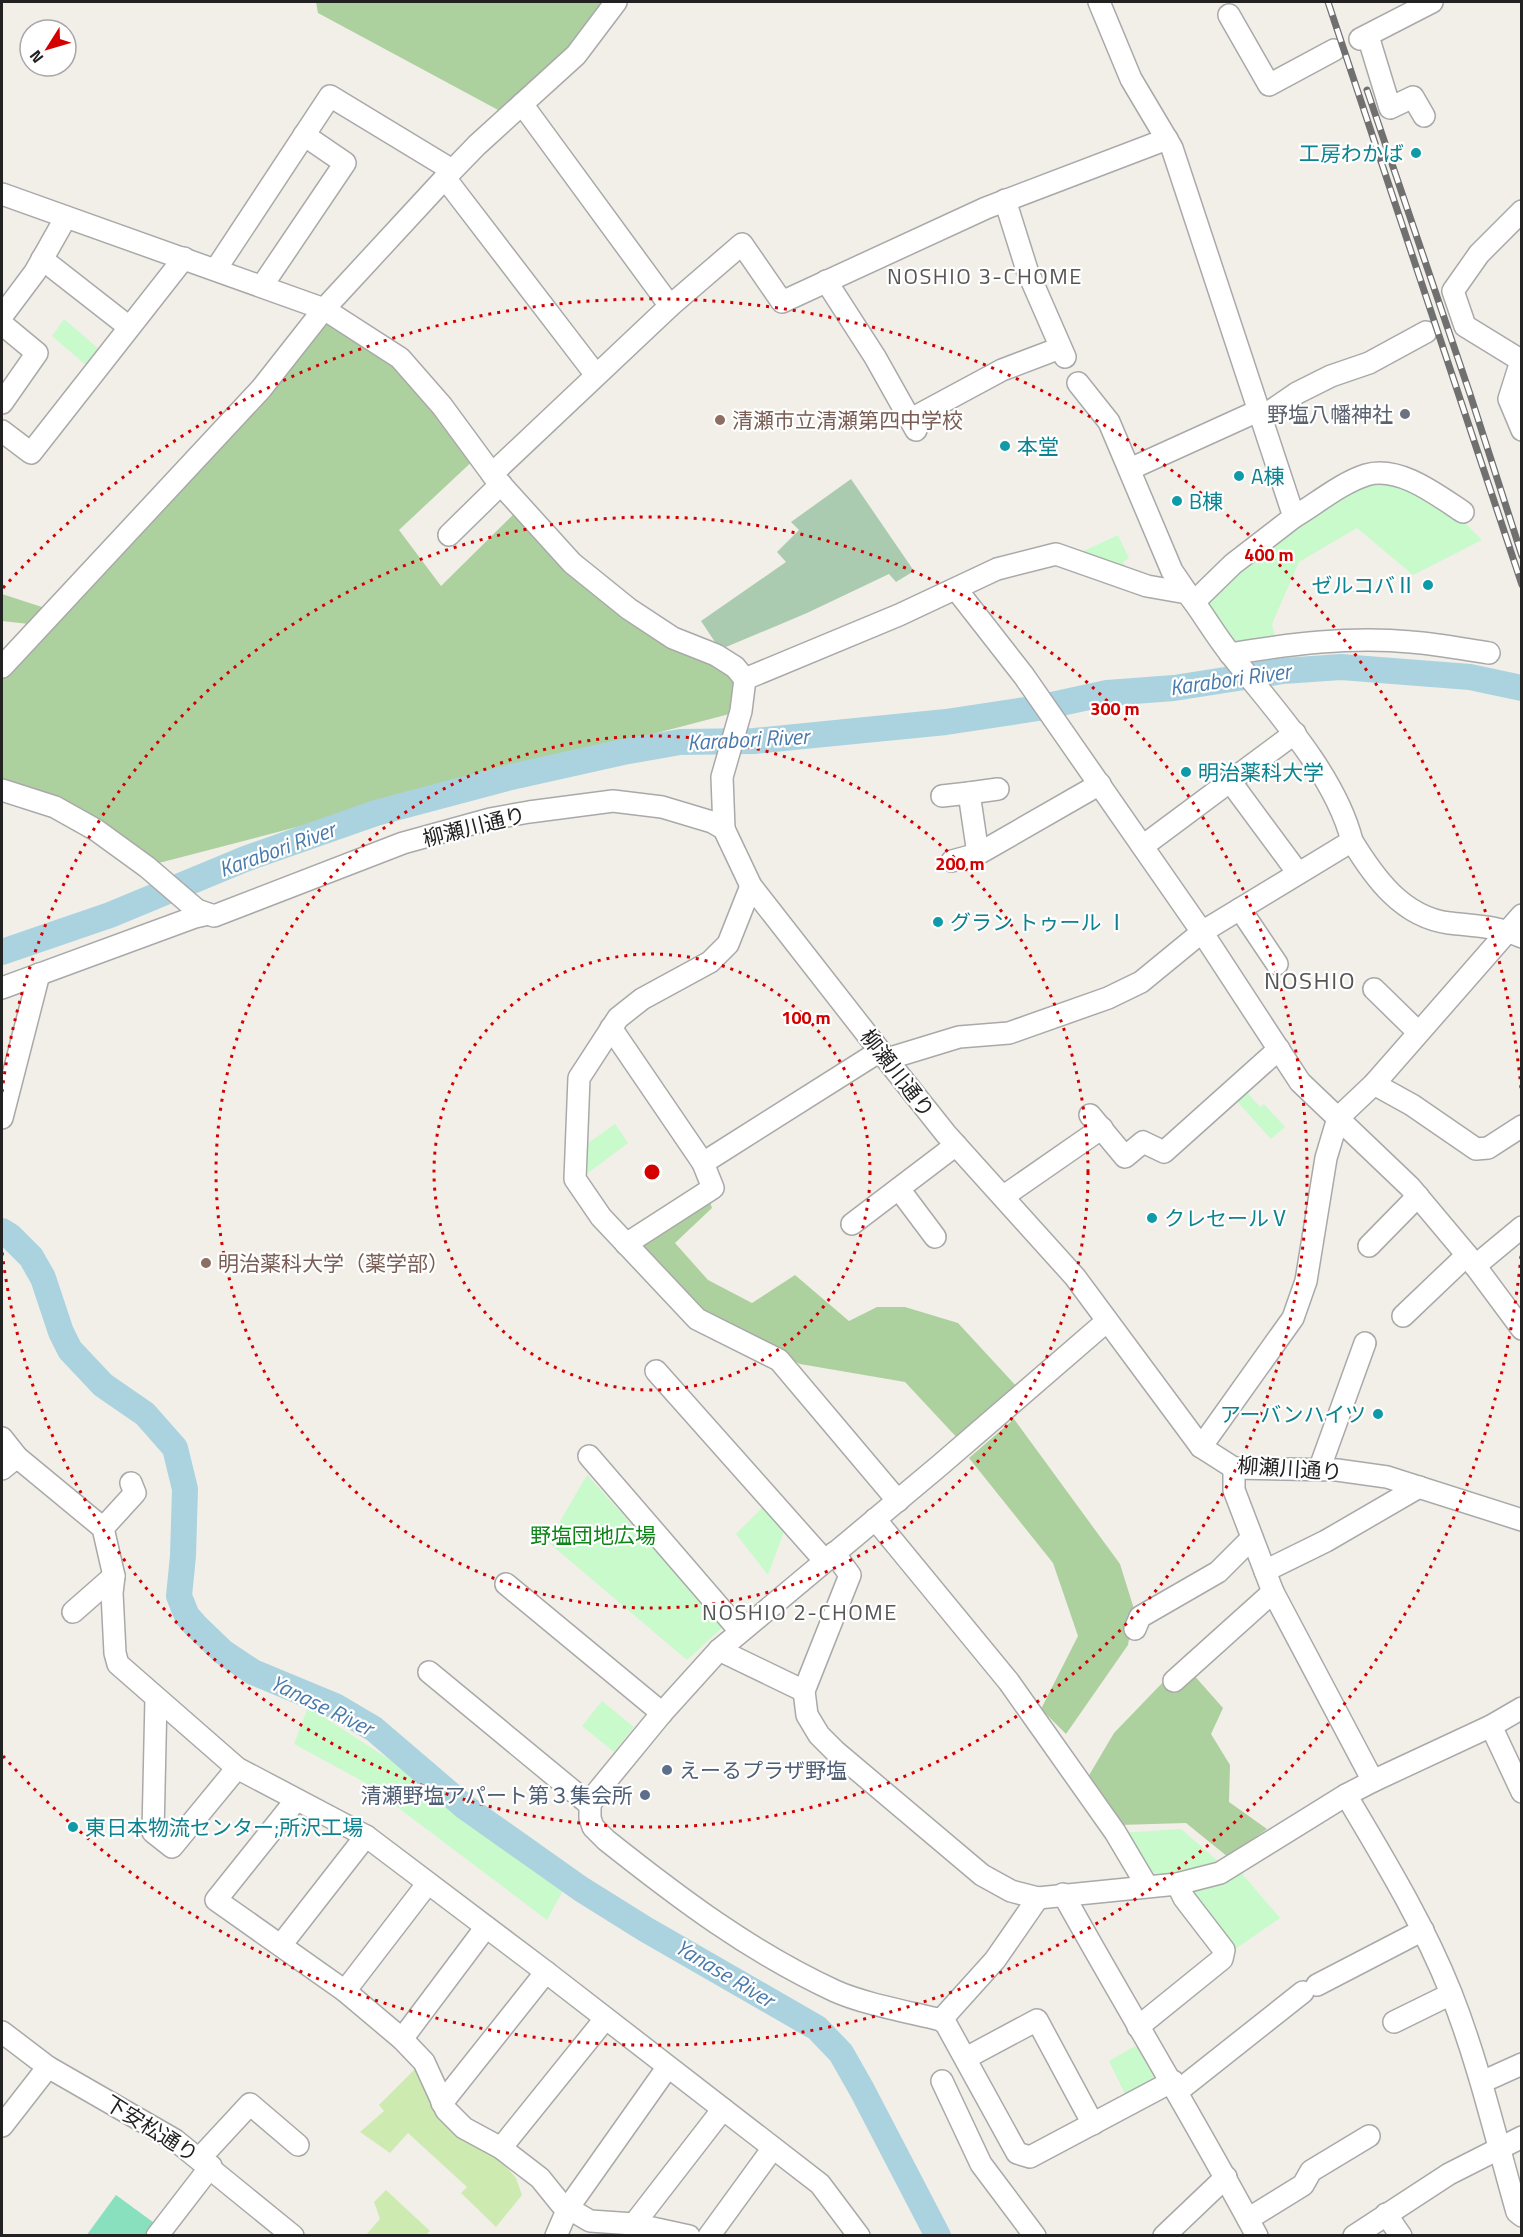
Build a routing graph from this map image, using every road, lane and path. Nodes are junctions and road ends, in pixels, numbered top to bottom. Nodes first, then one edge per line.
1 (616, 2) edge
2 (1099, 2) edge
3 (1432, 2) edge
4 (1229, 15) dead end
5 (1334, 50) dead end
6 (522, 104) junction
7 (1424, 116) dead end
8 (304, 135) junction
9 (1169, 143) junction
10 (448, 174) junction
11 (2, 194) edge
12 (1005, 200) junction
13 (1521, 211) edge
14 (66, 217) junction
15 (184, 258) junction
16 (42, 259) junction
17 (216, 269) junction
18 (826, 281) junction
19 (262, 286) junction
20 (670, 306) junction
21 (324, 309) junction
22 (2, 316) edge
23 (2, 324) edge
24 (129, 327) junction
25 (1426, 332) dead end
26 (1521, 361) edge
27 (596, 375) junction
28 (1078, 383) dead end
29 (2, 403) edge
30 (1261, 413) junction
31 (1521, 430) edge
32 (2, 431) edge
33 (1130, 469) junction
34 (496, 479) junction
35 (1463, 512) dead end
36 (1294, 517) junction
37 (449, 535) dead end
38 (956, 589) junction
39 (1191, 598) junction
40 (1489, 653) dead end
41 (1232, 656) junction
42 (2, 667) edge
43 (745, 679) junction
44 (1295, 733) junction
45 (1230, 781) junction
46 (1100, 784) junction
47 (998, 789) dead end
48 (2, 790) edge
49 (969, 794) junction
50 (942, 796) dead end
51 (724, 829) junction
52 (1352, 841) junction
53 (1143, 846) junction
54 (978, 854) junction
55 (952, 861) dead end
56 (1298, 873) junction
57 (752, 886) junction
58 (1240, 909) junction
59 (202, 912) junction
60 (1521, 915) edge
61 (1202, 932) junction
62 (1514, 934) edge
63 (1277, 964) dead end
64 (39, 974) junction
65 (2, 988) edge
66 (1374, 988) dead end
67 (610, 1028) junction
68 (1418, 1032) junction
69 (1279, 1049) junction
70 (883, 1055) junction
71 (1374, 1084) junction
72 (4, 1094) edge
73 (2, 1118) edge
74 (1338, 1118) junction
75 (1521, 1126) edge
76 (956, 1145) junction
77 (704, 1163) junction
78 (898, 1189) junction
79 (1004, 1196) junction
80 (1418, 1196) junction
81 (852, 1224) dead end
82 (1521, 1227) edge
83 (935, 1237) dead end
84 (626, 1244) junction
85 (1369, 1246) dead end
86 (1471, 1260) junction
87 (1404, 1317) dead end
88 (1107, 1322) junction
89 (1521, 1329) edge
90 (1365, 1343) dead end
91 (656, 1371) dead end
92 (2, 1438) edge
93 (1201, 1447) junction
94 (589, 1456) dead end
95 (9, 1463) edge
96 (1234, 1468) junction
97 (1319, 1470) junction
98 (131, 1483) dead end
99 (1419, 1487) junction
100 (898, 1501) junction
101 (874, 1519) junction
102 (1521, 1520) edge
103 (103, 1528) junction
104 (1252, 1538) junction
105 (830, 1557) junction
106 (1265, 1571) junction
107 (114, 1576) junction
108 (506, 1584) dead end
109 (1273, 1592) junction
110 (73, 1612) dead end
111 (1135, 1629) dead end
112 (740, 1630) junction
113 (718, 1650) junction
114 (429, 1672) dead end
115 (1174, 1682) dead end
116 (804, 1691) junction
117 (156, 1698) junction
118 (1521, 1708) edge
119 (662, 1713) junction
120 (1491, 1726) junction
121 (237, 1768) junction
122 (1373, 1782) junction
123 (1521, 1792) edge
124 (1347, 1795) junction
125 (296, 1800) junction
126 (590, 1805) junction
127 (366, 1836) junction
128 (428, 1883) junction
129 (1177, 1884) junction
130 (1147, 1886) junction
131 (1063, 1894) junction
132 (1038, 1898) junction
133 (486, 1928) junction
134 (1423, 1930) junction
135 (281, 1945) junction
136 (546, 1972) junction
137 (345, 1991) junction
138 (1451, 1994) junction
139 (605, 2019) junction
140 (941, 2020) junction
141 (1394, 2022) dead end
142 (1138, 2028) junction
143 (2, 2032) edge
144 (402, 2039) junction
145 (966, 2058) junction
146 (1521, 2064) edge
147 (48, 2067) junction
148 (667, 2068) junction
149 (942, 2081) dead end
150 (1482, 2082) junction
151 (1175, 2086) junction
152 (442, 2103) junction
153 (723, 2109) junction
154 (1093, 2124) junction
155 (2, 2126) edge
156 (1369, 2136) dead end
157 (1521, 2137) edge
158 (298, 2145) dead end
159 (1500, 2147) junction
160 (501, 2148) junction
161 (772, 2148) junction
162 (206, 2162) junction
163 (1226, 2177) junction
164 (568, 2208) junction
165 (1386, 2214) junction
166 (1521, 2216) edge
167 (634, 2224) junction
168 (1253, 2227) edge
169 (157, 2235) edge
170 (293, 2235) edge
171 (556, 2235) edge
172 (689, 2235) edge
173 (709, 2235) edge
174 (859, 2235) edge
175 (1035, 2235) edge
176 (1164, 2235) edge
177 (1354, 2235) edge
178 (1401, 2235) edge

1 - 6 street
2 - 9 street
3 - 7 street
4 - 5 street
6 - 10 street
6 - 20 street
8 - 10 street
8 - 17 street
8 - 19 street
9 - 12 street
9 - 30 street
10 - 21 street
10 - 27 street
11 - 14 street
12 - 18 street
12 - 18 street
13 - 26 street
14 - 15 street
14 - 16 street
15 - 17 street
15 - 24 street
16 - 22 street
16 - 24 street
17 - 19 street
18 - 20 street
19 - 21 street
20 - 27 street
21 - 34 street
21 - 42 street
23 - 29 street
24 - 32 street
25 - 30 street
26 - 31 street
27 - 34 street
28 - 33 street
30 - 33 street
30 - 36 street
33 - 39 street
34 - 37 street
34 - 43 street
35 - 36 street
36 - 39 street
38 - 39 street
38 - 43 street
38 - 46 street
39 - 41 street
40 - 41 street
41 - 44 street
43 - 51 street
44 - 45 street
44 - 52 street
45 - 53 street
45 - 56 street
46 - 53 street
46 - 54 street
47 - 49 street
48 - 59 street
49 - 50 street
49 - 54 street
51 - 57 street, 柳瀬川通り
51 - 59 street, 柳瀬川通り
52 - 56 street
52 - 62 street
53 - 61 street
54 - 55 street
56 - 58 street
57 - 67 street
57 - 70 street, 柳瀬川通り
58 - 61 street
58 - 63 street
59 - 64 street, 柳瀬川通り
60 - 62 street
61 - 69 street
61 - 70 street
62 - 68 street
64 - 65 street, 柳瀬川通り
64 - 72 street
66 - 68 street
67 - 77 street
67 - 84 street
68 - 71 street
69 - 74 street
69 - 79 street
70 - 76 street, 柳瀬川通り
70 - 77 street
71 - 74 street
71 - 75 street
72 - 73 street
74 - 80 street
74 - 93 street
76 - 78 street
76 - 79 street, 柳瀬川通り
77 - 84 street
78 - 81 street
78 - 83 street
79 - 88 street, 柳瀬川通り
80 - 85 street
80 - 86 street
82 - 86 street
84 - 100 street
86 - 87 street
86 - 89 street
88 - 93 street, 柳瀬川通り
88 - 100 street
90 - 97 street
91 - 105 street
92 - 95 street
93 - 96 street, 柳瀬川通り
94 - 112 street
95 - 103 street
96 - 97 street, 柳瀬川通り
96 - 104 street
97 - 99 street, 柳瀬川通り
98 - 103 street
99 - 102 street, 柳瀬川通り
99 - 106 street
100 - 101 street
101 - 105 street
101 - 130 street
103 - 107 street
104 - 106 street
104 - 111 street
105 - 112 street
105 - 116 street
106 - 109 street
107 - 110 street
107 - 117 street
108 - 119 street
109 - 115 street
109 - 122 street
112 - 113 street
113 - 116 street
113 - 119 street
114 - 126 street
116 - 132 street
117 - 121 street
117 - 121 street
118 - 120 street
119 - 126 street
120 - 122 street
120 - 123 street
121 - 125 street
122 - 124 street
124 - 129 street
124 - 134 street
125 - 127 street
125 - 135 street
126 - 140 street
127 - 128 street
127 - 135 street
128 - 133 street
128 - 137 street
129 - 130 street
129 - 142 street
130 - 131 street
131 - 132 street
131 - 142 street
132 - 140 street
133 - 136 street
133 - 144 street
134 - 138 street
134 - 151 street
135 - 137 street
136 - 139 street
136 - 152 street
137 - 144 street
138 - 141 street
138 - 150 street
139 - 148 street
139 - 160 street
140 - 145 street
142 - 151 street
143 - 147 street, 下安松通り
144 - 152 street
145 - 154 street
145 - 154 street
146 - 150 street
147 - 155 street
147 - 162 street, 下安松通り
148 - 153 street
148 - 164 street
149 - 175 street
150 - 159 street
151 - 154 street
151 - 163 street
152 - 160 street
153 - 161 street
153 - 167 street
156 - 168 street
157 - 159 street
158 - 162 street
159 - 165 street
159 - 166 street
160 - 164 street
161 - 173 street
161 - 174 street
162 - 169 street
162 - 170 street, 下安松通り
163 - 168 street
163 - 176 street
164 - 167 street
164 - 171 street
165 - 177 street
165 - 178 street
167 - 172 street

